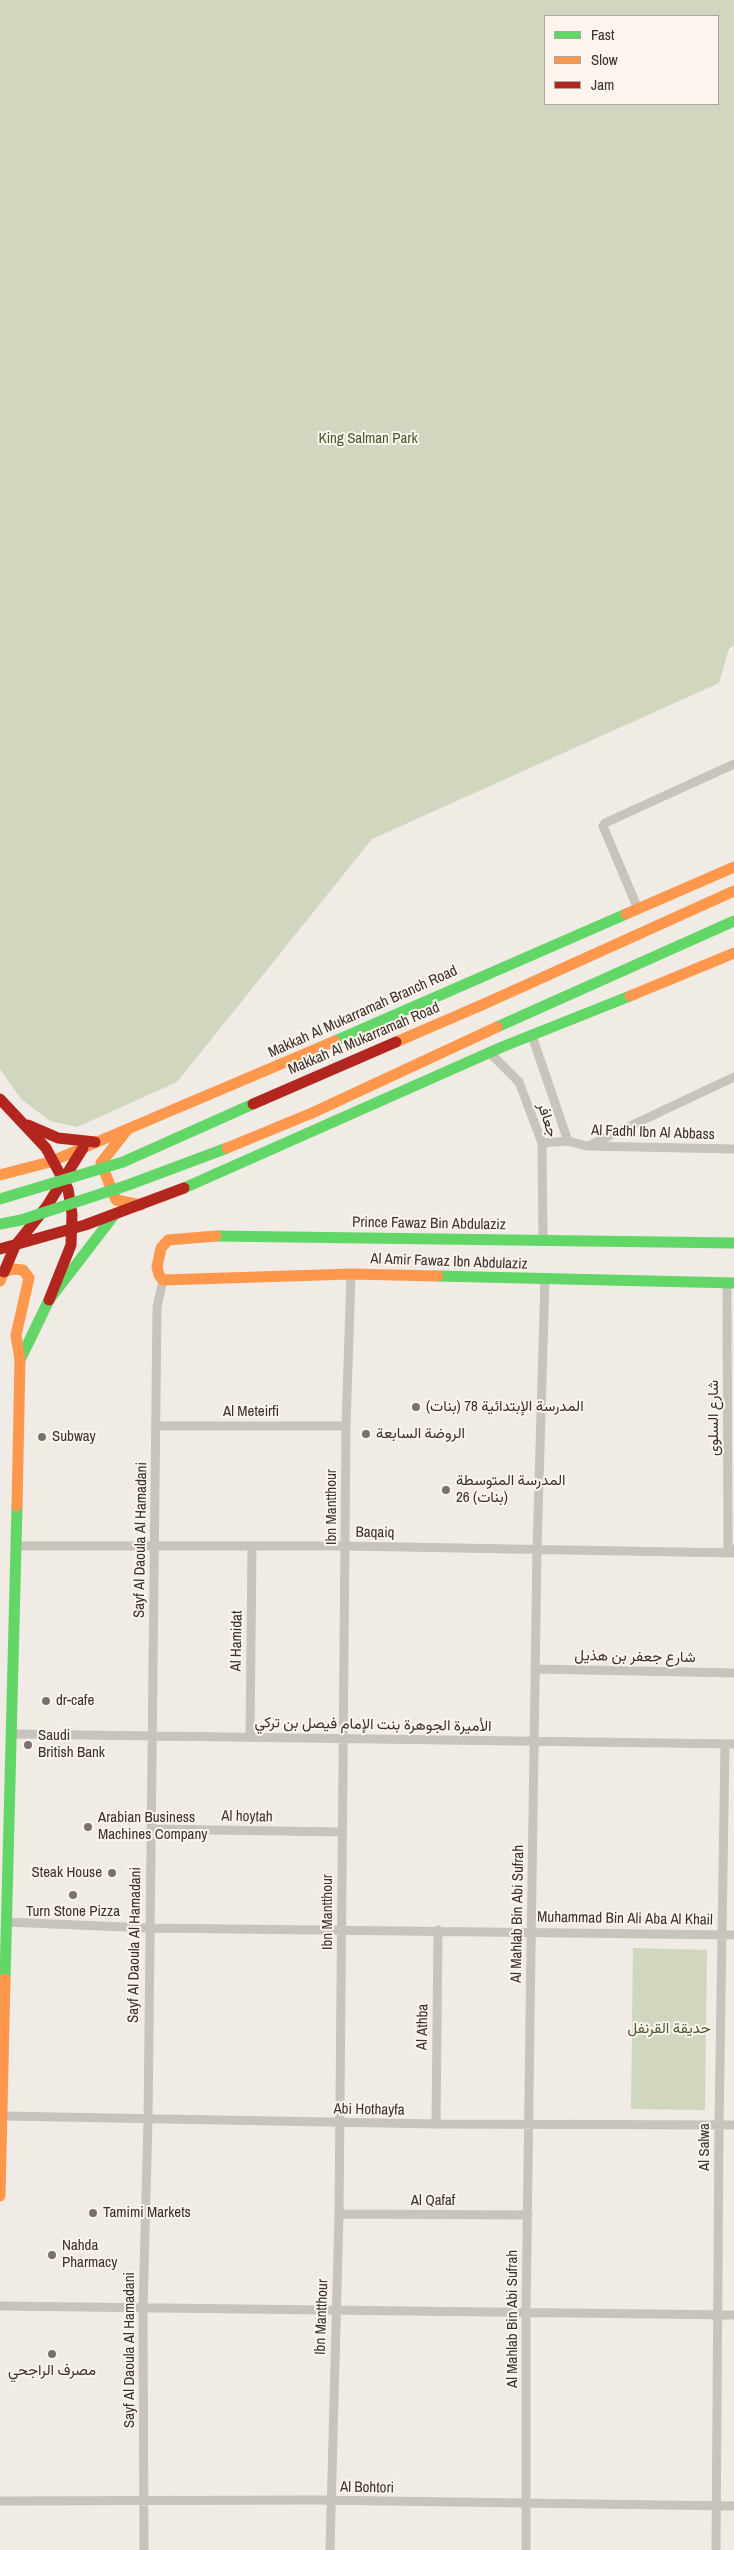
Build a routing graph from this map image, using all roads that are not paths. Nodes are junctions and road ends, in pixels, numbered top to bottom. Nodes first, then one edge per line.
1 (734, 764) edge
2 (734, 867) edge
3 (734, 891) edge
4 (638, 909) junction
5 (734, 921) edge
6 (734, 930) edge
7 (734, 953) edge
8 (648, 960) junction
9 (532, 1036) junction
10 (489, 1052) junction
11 (734, 1077) edge
12 (0, 1099) edge
13 (23, 1122) junction
14 (127, 1130) junction
15 (568, 1141) junction
16 (97, 1142) junction
17 (542, 1143) junction
18 (587, 1146) junction
19 (83, 1148) junction
20 (734, 1150) edge
21 (53, 1161) junction
22 (0, 1175) edge
23 (63, 1181) junction
24 (0, 1199) edge
25 (140, 1205) junction
26 (115, 1214) junction
27 (0, 1224) edge
28 (71, 1229) junction
29 (543, 1240) junction
30 (734, 1244) edge
31 (15, 1246) junction
32 (0, 1248) edge
33 (351, 1274) junction
34 (2, 1277) edge
35 (545, 1279) junction
36 (163, 1280) junction
37 (731, 1283) edge
38 (49, 1300) junction
39 (20, 1360) junction
40 (157, 1426) junction
41 (346, 1426) junction
42 (16, 1546) junction
43 (252, 1546) junction
44 (346, 1546) junction
45 (155, 1548) junction
46 (537, 1549) junction
47 (734, 1551) edge
48 (536, 1670) junction
49 (734, 1673) edge
50 (11, 1734) junction
51 (152, 1736) junction
52 (250, 1736) junction
53 (343, 1738) junction
54 (535, 1742) junction
55 (730, 1744) edge
56 (151, 1829) junction
57 (342, 1832) junction
58 (6, 1922) junction
59 (148, 1928) junction
60 (342, 1929) junction
61 (438, 1930) junction
62 (531, 1931) junction
63 (722, 1935) junction
64 (734, 1935) edge
65 (3, 2116) junction
66 (148, 2120) junction
67 (340, 2123) junction
68 (436, 2124) junction
69 (528, 2125) junction
70 (719, 2125) junction
71 (734, 2125) edge
72 (0, 2196) edge
73 (339, 2214) junction
74 (528, 2215) junction
75 (0, 2306) edge
76 (143, 2309) junction
77 (336, 2311) junction
78 (526, 2313) junction
79 (718, 2315) junction
80 (734, 2315) edge
81 (144, 2499) junction
82 (0, 2501) edge
83 (331, 2501) junction
84 (528, 2505) junction
85 (717, 2506) junction
86 (734, 2506) edge
87 (144, 2550) edge
88 (330, 2550) edge
89 (526, 2550) edge
90 (716, 2550) edge

1 - 4 street
2 - 4 main road, Makkah Al Mukarramah Branch Road
3 - 24 main road, Makkah Al Mukarramah Road, bridge
4 - 14 main road, Makkah Al Mukarramah Branch Road
5 - 8 main road
6 - 8 main road
7 - 9 main road
8 - 27 main road, bridge
9 - 10 main road
9 - 15 street
10 - 17 street, جعافر
10 - 25 main road
11 - 18 street
12 - 13 main road
13 - 16 main road
13 - 21 main road
14 - 16 main road, Makkah Al Mukarramah Branch Road
14 - 25 main road
15 - 17 street, Al Fadhl Ibn Al Abbass
15 - 18 street, Al Fadhl Ibn Al Abbass
16 - 19 main road, Makkah Al Mukarramah Branch Road
17 - 29 street, جعافر
18 - 20 street, Al Fadhl Ibn Al Abbass
19 - 21 main road, Makkah Al Mukarramah Branch Road
19 - 23 main road
21 - 22 main road, Makkah Al Mukarramah Branch Road
21 - 23 main road
23 - 28 main road
23 - 31 main road
25 - 26 main road
26 - 28 main road
26 - 38 main road
28 - 31 main road
28 - 38 main road
29 - 30 main road, Prince Fawaz Bin Abdulaziz
29 - 36 main road, Prince Fawaz Bin Abdulaziz
31 - 32 main road
31 - 34 main road
33 - 35 main road, Al Amir Fawaz Ibn Abdulaziz
33 - 36 main road, Al Amir Fawaz Ibn Abdulaziz
33 - 41 street, Ibn Mantthour
34 - 39 main road
35 - 37 main road, Al Amir Fawaz Ibn Abdulaziz
35 - 46 street, Al Mahlab Bin Abi Sufrah
36 - 40 street, Sayf Al Daoula Al Hamadani
37 - 47 street, شارع السلوى
38 - 39 main road
39 - 42 main road
40 - 41 street, Al Meteirfi
40 - 45 street, Sayf Al Daoula Al Hamadani
41 - 44 street, Ibn Mantthour
42 - 45 street, Baqaiq
42 - 50 main road
43 - 44 street, Baqaiq
43 - 45 street, Baqaiq
43 - 52 street, Al Hamidat
44 - 46 street, Baqaiq
44 - 53 street, Ibn Mantthour
45 - 51 street, Sayf Al Daoula Al Hamadani
46 - 47 street, Baqaiq
46 - 48 street, Al Mahlab Bin Abi Sufrah
48 - 49 street, شارع جعفر بن هذيل
48 - 54 street, Al Mahlab Bin Abi Sufrah
50 - 51 street, الأميرة الجوهرة بنت الإمام فيصل بن تركي
50 - 58 main road
51 - 52 street, الأميرة الجوهرة بنت الإمام فيصل بن تركي
51 - 56 street, Sayf Al Daoula Al Hamadani
52 - 53 street, الأميرة الجوهرة بنت الإمام فيصل بن تركي
53 - 54 street, الأميرة الجوهرة بنت الإمام فيصل بن تركي
53 - 57 street, Ibn Mantthour
54 - 55 street, الأميرة الجوهرة بنت الإمام فيصل بن تركي
54 - 62 street, Al Mahlab Bin Abi Sufrah
55 - 63 street, Al Salwa
56 - 57 street, Al hoytah
56 - 59 street, Sayf Al Daoula Al Hamadani
57 - 60 street, Ibn Mantthour
58 - 59 street, Muhammad Bin Ali Aba Al Khail
58 - 65 main road
59 - 60 street, Muhammad Bin Ali Aba Al Khail
59 - 66 street, Sayf Al Daoula Al Hamadani
60 - 61 street, Muhammad Bin Ali Aba Al Khail
60 - 67 street, Ibn Mantthour
61 - 62 street, Muhammad Bin Ali Aba Al Khail
61 - 68 street, Al Athba
62 - 63 street, Muhammad Bin Ali Aba Al Khail
62 - 69 street, Al Mahlab Bin Abi Sufrah
63 - 64 street, Muhammad Bin Ali Aba Al Khail
63 - 70 street, Al Salwa
65 - 66 street, Abi Hothayfa
65 - 72 main road
66 - 67 street, Abi Hothayfa
66 - 76 street, Sayf Al Daoula Al Hamadani
67 - 68 street, Abi Hothayfa
67 - 73 street, Ibn Mantthour
68 - 69 street, Abi Hothayfa
69 - 70 street, Abi Hothayfa
69 - 74 street, Al Mahlab Bin Abi Sufrah
70 - 71 street, Abi Hothayfa
70 - 79 street, Al Salwa
73 - 74 street, Al Qafaf
73 - 77 street, Ibn Mantthour
74 - 78 street, Al Mahlab Bin Abi Sufrah
75 - 76 street
76 - 77 street
76 - 81 street, Sayf Al Daoula Al Hamadani
77 - 78 street
77 - 83 street, Ibn Mantthour
78 - 79 street
78 - 84 street, Al Mahlab Bin Abi Sufrah
79 - 80 street
79 - 85 street, Al Salwa
81 - 82 street, Al Bohtori
81 - 83 street, Al Bohtori
81 - 87 street, Sayf Al Daoula Al Hamadani
83 - 84 street, Al Bohtori
83 - 88 street, Ibn Mantthour
84 - 85 street, Al Bohtori
84 - 89 street, Al Mahlab Bin Abi Sufrah
85 - 86 street, Al Bohtori
85 - 90 street, Al Salwa

